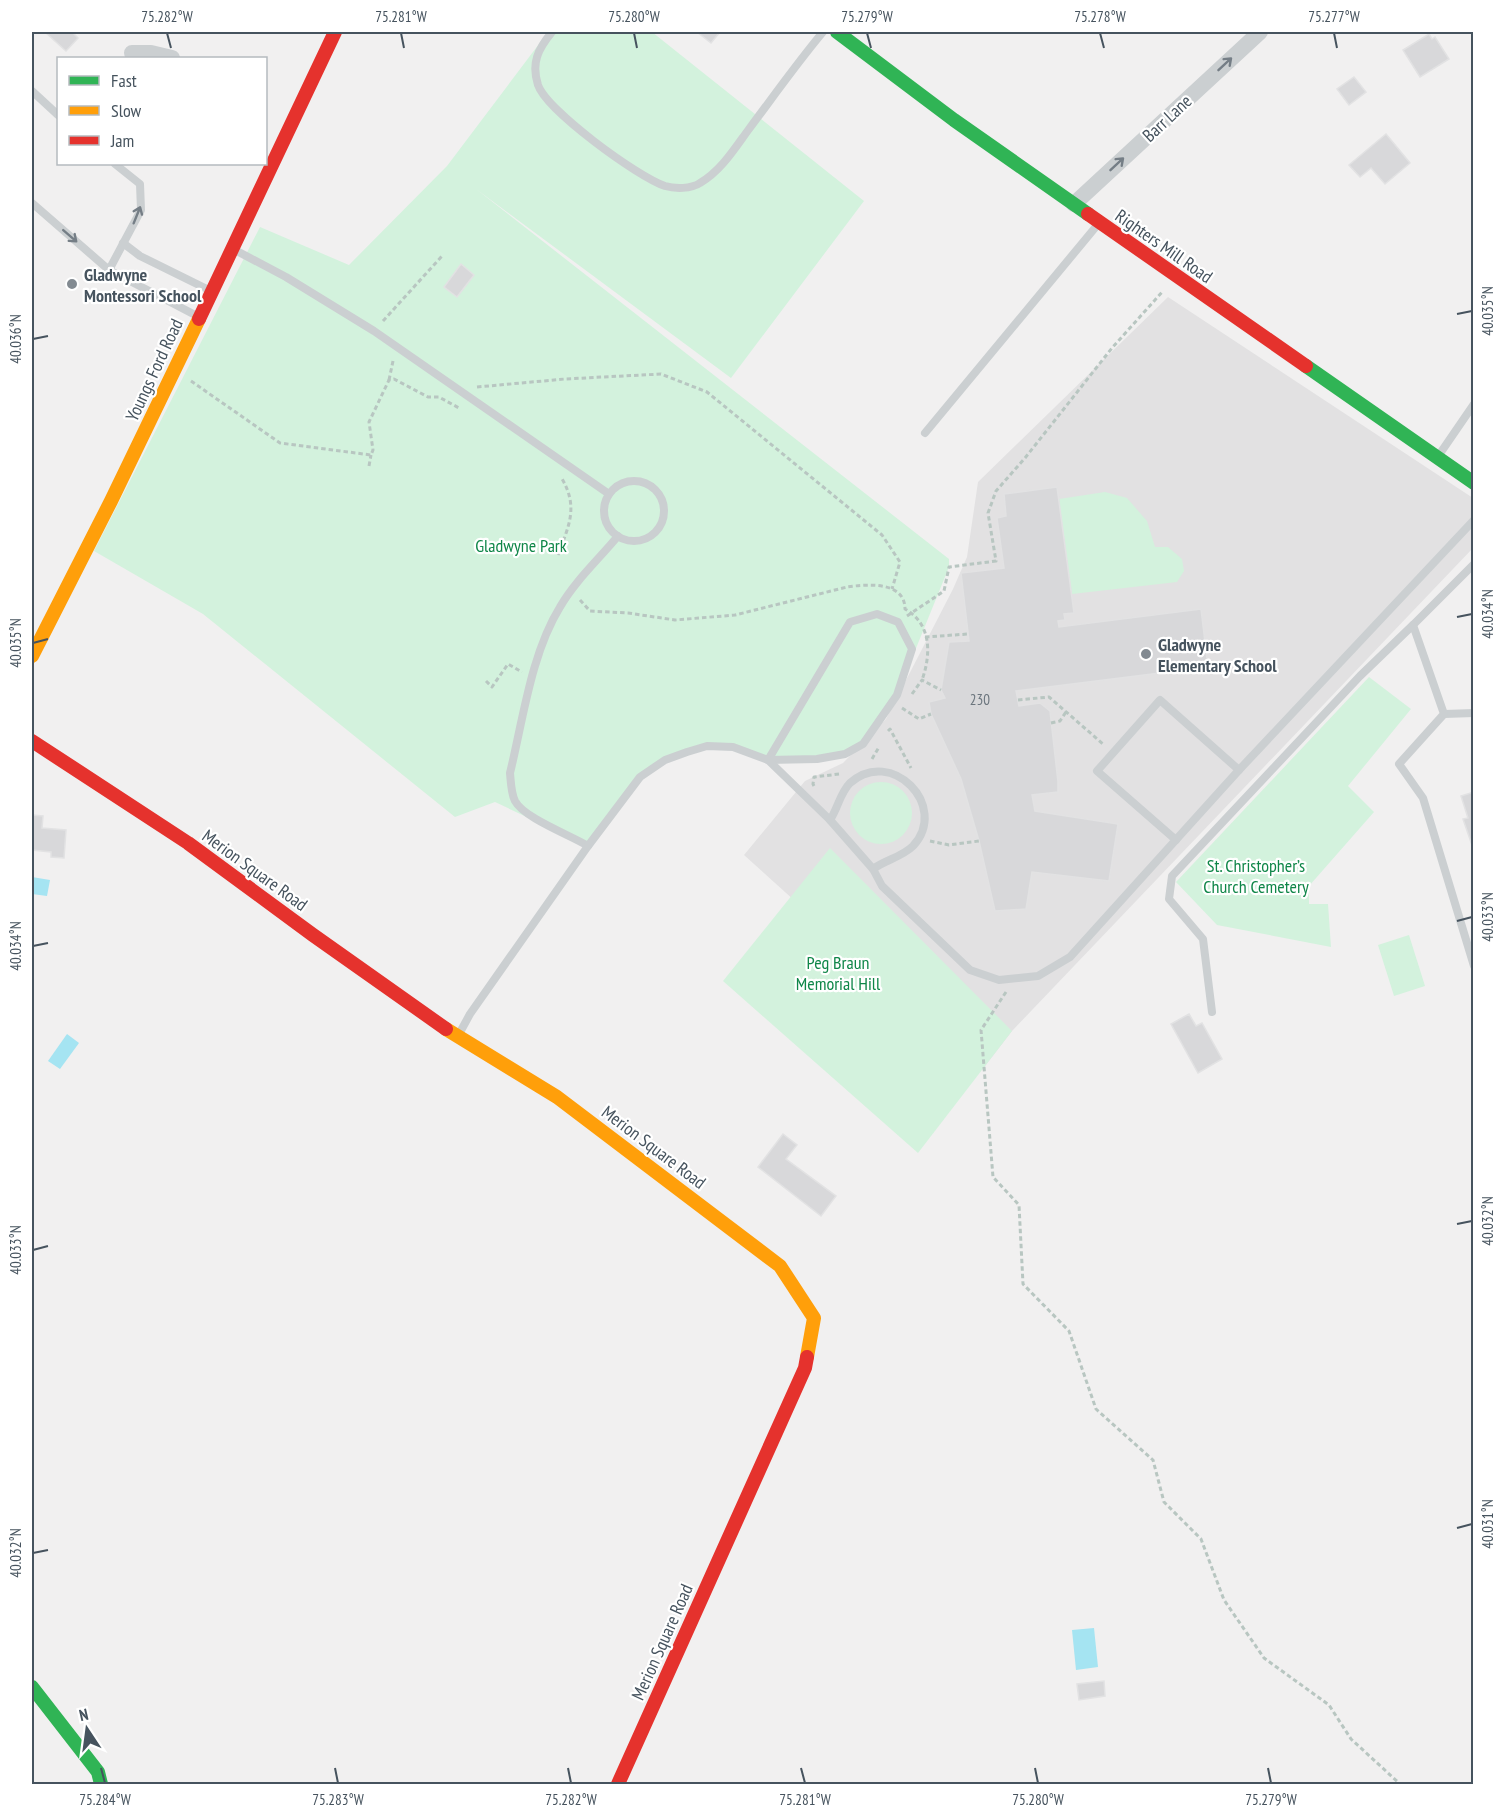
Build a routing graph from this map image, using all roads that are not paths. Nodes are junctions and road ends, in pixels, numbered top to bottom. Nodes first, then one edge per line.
1 (335, 32) edge
2 (552, 32) edge
3 (823, 32) edge
4 (837, 32) edge
5 (1260, 32) edge
6 (132, 53) dead end
7 (168, 57) edge
8 (32, 91) edge
9 (57, 114) edge
10 (271, 148) edge
11 (116, 165) edge
12 (265, 165) edge
13 (32, 203) edge
14 (1074, 204) junction
15 (1099, 222) junction
16 (123, 243) junction
17 (233, 249) junction
18 (109, 270) junction
19 (211, 291) junction
20 (199, 317) junction
21 (1473, 404) edge
22 (925, 433) dead end
23 (1437, 458) junction
24 (1473, 483) edge
25 (609, 494) junction
26 (1473, 520) edge
27 (618, 536) junction
28 (1473, 564) edge
29 (1413, 625) junction
30 (32, 656) edge
31 (1473, 713) edge
32 (1444, 714) junction
33 (32, 741) edge
34 (768, 760) junction
35 (1239, 770) junction
36 (831, 820) junction
37 (1176, 840) junction
38 (588, 846) junction
39 (873, 869) junction
40 (1473, 966) edge
41 (1212, 1012) dead end
42 (457, 1036) junction
43 (32, 1687) edge
44 (101, 1785) edge
45 (618, 1785) edge

1 - 10 street, Youngs Ford Road
2 - 3 lane
4 - 14 street, Righters Mill Road
14 -> 5 street, Barr Lane
6 - 7 street
8 - 9 lane
16 -> 11 lane
12 - 17 street, Youngs Ford Road
13 -> 18 lane
14 - 15 street, Righters Mill Road
15 - 22 lane
15 - 23 street, Righters Mill Road
16 - 18 lane
16 - 19 lane
17 - 19 street, Youngs Ford Road
17 - 25 lane
18 - 20 lane
19 - 20 street, Youngs Ford Road
20 - 30 street, Youngs Ford Road
21 - 23 lane
23 - 24 street, Righters Mill Road
25 - 27 lane
25 - 27 lane
26 - 35 lane
27 - 38 lane
28 - 29 lane
29 - 32 lane
29 - 41 lane
31 - 32 lane
32 - 40 lane
33 - 42 street, Merion Square Road
34 - 34 lane
34 - 36 lane
34 - 38 lane
35 - 37 lane
35 - 37 lane
36 - 39 lane
36 - 39 lane
37 - 39 lane
38 - 42 lane
42 - 45 street, Merion Square Road
43 - 44 street

